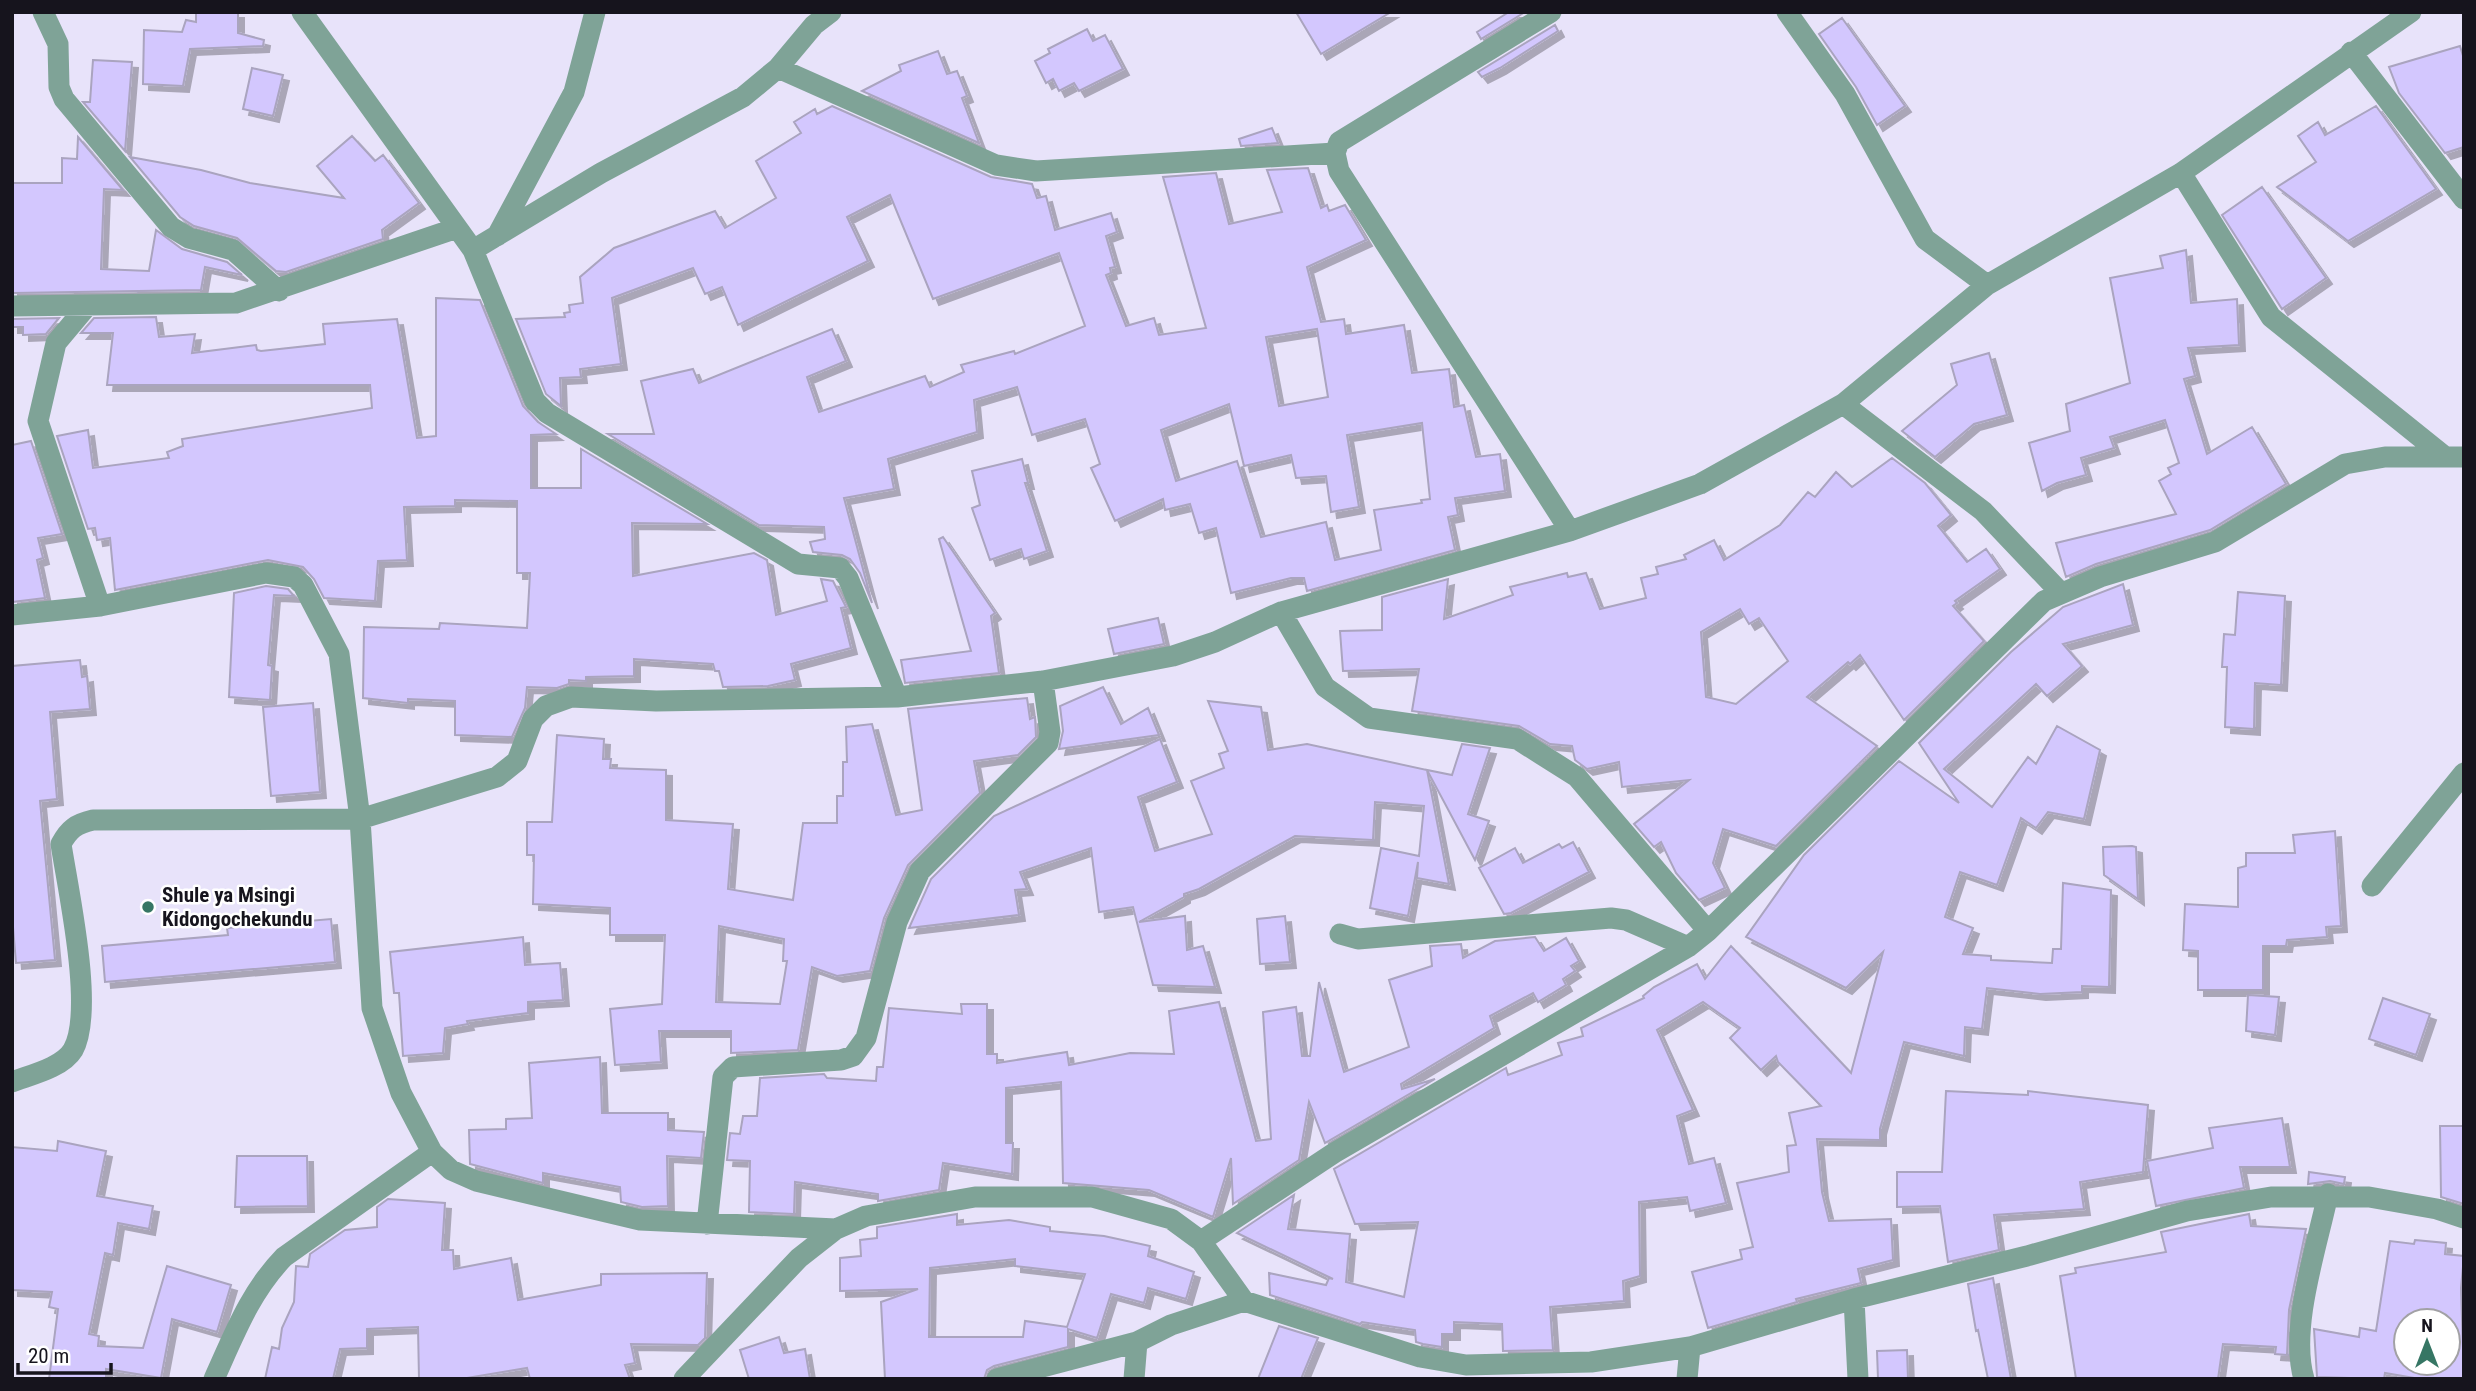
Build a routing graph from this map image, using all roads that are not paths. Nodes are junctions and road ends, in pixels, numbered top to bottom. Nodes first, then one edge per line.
1 (43, 12) edge
2 (302, 12) edge
3 (595, 12) edge
4 (831, 12) edge
5 (1551, 12) edge
6 (1787, 12) edge
7 (2412, 12) edge
8 (2351, 52) junction
9 (778, 68) junction
10 (1335, 153) junction
11 (2181, 173) junction
12 (2464, 198) edge
13 (457, 228) junction
14 (497, 236) junction
15 (473, 250) junction
16 (1987, 285) junction
17 (279, 291) junction
18 (12, 306) edge
19 (87, 306) junction
20 (1843, 404) junction
21 (2454, 456) edge
22 (1570, 531) junction
23 (2060, 592) junction
24 (100, 606) junction
25 (1281, 612) junction
26 (12, 615) edge
27 (1043, 681) junction
28 (897, 697) junction
29 (2464, 774) edge
30 (360, 819) junction
31 (2372, 886) dead end
32 (1708, 931) junction
33 (1340, 934) dead end
34 (1688, 947) junction
35 (12, 1082) edge
36 (432, 1152) junction
37 (2328, 1195) junction
38 (2464, 1219) edge
39 (707, 1224) junction
40 (835, 1229) junction
41 (1201, 1241) junction
42 (1854, 1299) junction
43 (1244, 1301) junction
44 (1137, 1342) junction
45 (1690, 1347) junction
46 (214, 1379) edge
47 (684, 1379) edge
48 (996, 1379) edge
49 (1134, 1379) edge
50 (1687, 1379) edge
51 (1858, 1379) edge
52 (2304, 1379) edge

1 - 17 street
2 - 13 street
3 - 14 street
4 - 9 street
5 - 10 street
6 - 16 street
7 - 8 street
8 - 11 street
8 - 12 street
9 - 10 street
9 - 14 street
10 - 22 street
11 - 16 street
11 - 21 street
13 - 15 street
13 - 17 street
14 - 15 street
15 - 28 street
16 - 20 street
17 - 19 street
18 - 19 street
19 - 24 street
20 - 22 street
20 - 23 street
21 - 23 street
22 - 25 street
23 - 32 street
24 - 26 street
24 - 30 street
25 - 27 street
25 - 32 street
27 - 28 street
27 - 39 street
28 - 30 street
29 - 31 street
30 - 35 street
30 - 36 street
32 - 34 street
33 - 34 street
34 - 41 street
36 - 39 street
36 - 46 street
37 - 38 street
37 - 42 street
37 - 52 street
39 - 40 street
40 - 41 street
40 - 47 street
41 - 43 street
42 - 45 street
42 - 51 street
43 - 44 street
43 - 45 street
44 - 48 street
44 - 49 street
45 - 50 street

